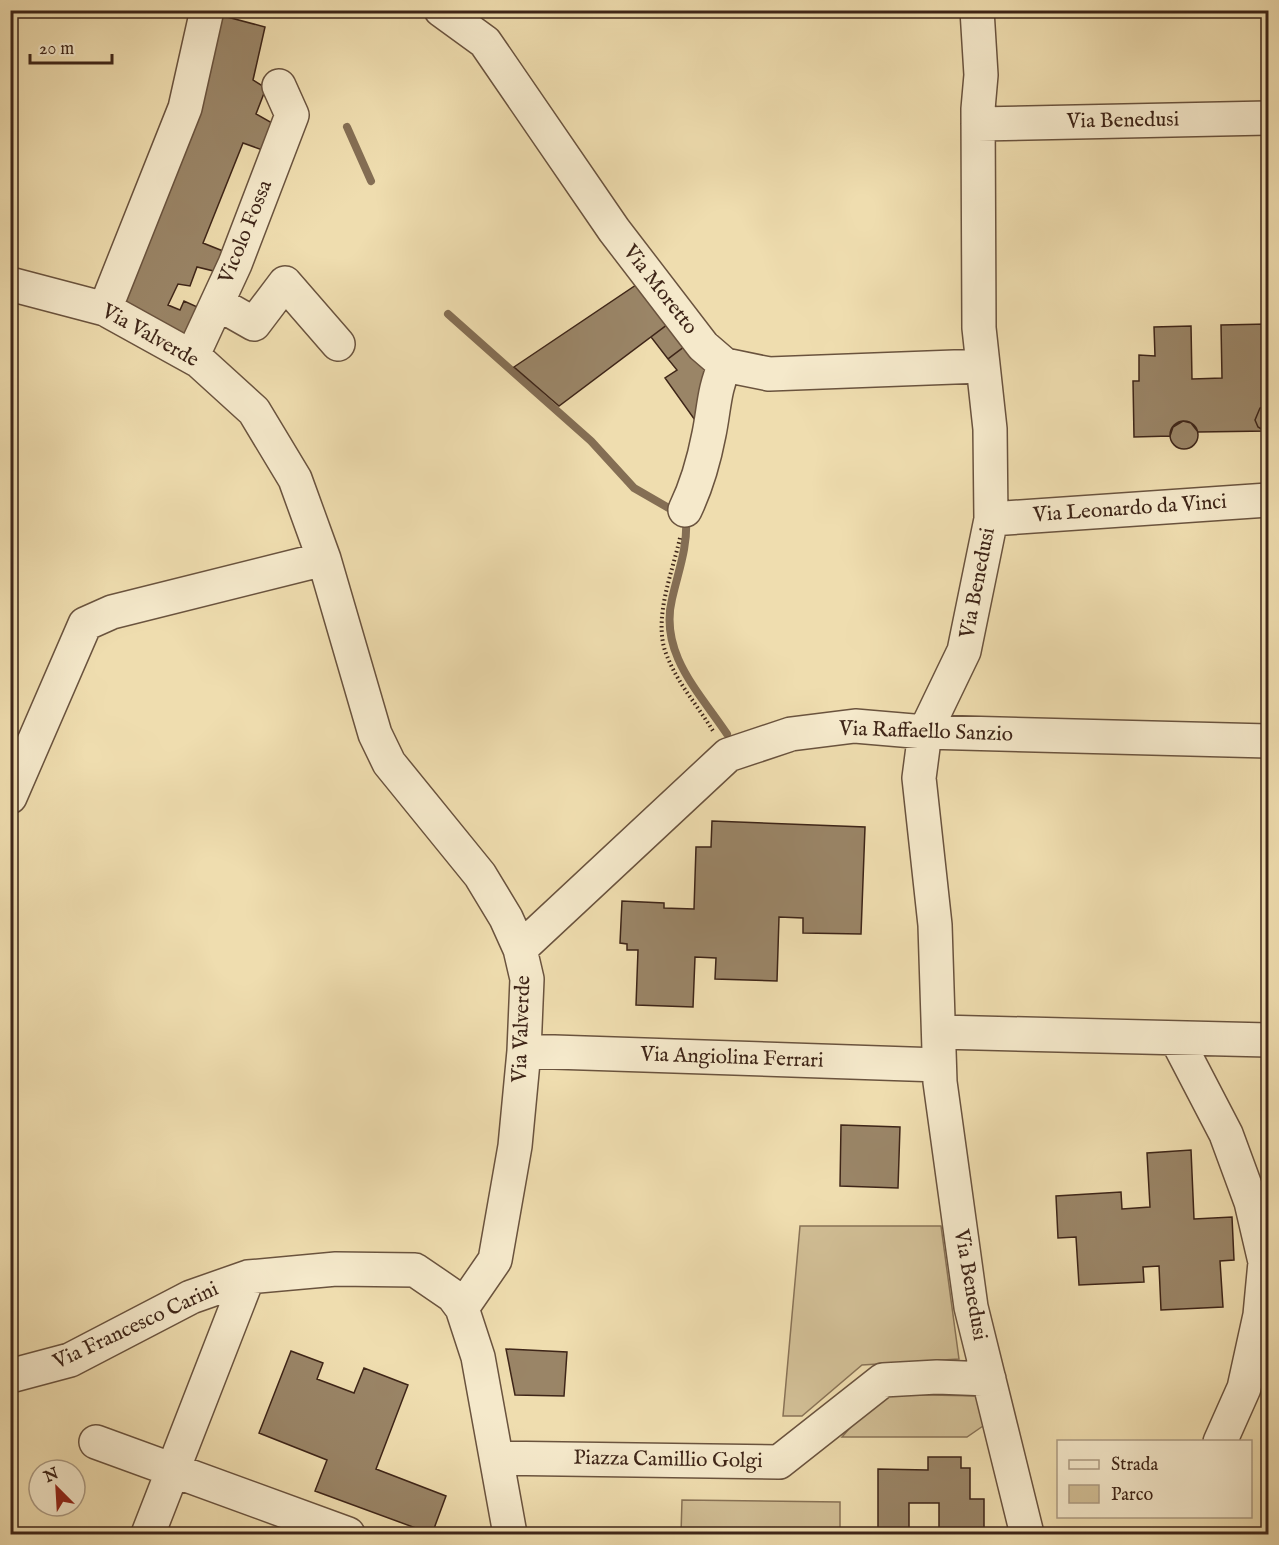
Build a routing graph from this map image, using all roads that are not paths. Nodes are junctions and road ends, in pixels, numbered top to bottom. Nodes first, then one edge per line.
1 (207, 10) edge
2 (441, 10) edge
3 (977, 12) edge
4 (279, 86) dead end
5 (1269, 118) edge
6 (978, 124) junction
7 (10, 284) edge
8 (217, 303) junction
9 (105, 309) junction
10 (339, 344) dead end
11 (192, 357) junction
12 (724, 365) junction
13 (981, 366) junction
14 (1269, 500) edge
15 (991, 519) junction
16 (683, 523) road end
17 (324, 559) junction
18 (925, 732) junction
19 (1269, 741) edge
20 (10, 797) edge
21 (520, 949) junction
22 (939, 1032) junction
23 (1176, 1038) junction
24 (1269, 1040) edge
25 (524, 1051) junction
26 (939, 1065) junction
27 (248, 1277) junction
28 (462, 1308) junction
29 (10, 1376) edge
30 (989, 1380) junction
31 (1221, 1440) edge
32 (96, 1442) dead end
33 (498, 1458) junction
34 (174, 1470) junction
35 (148, 1534) edge
36 (348, 1534) edge
37 (510, 1534) edge
38 (1027, 1534) edge

1 - 9 street
2 - 12 street, Via Moretto
3 - 6 street, Via Benedusi
4 - 8 street, Vicolo Fossa
5 - 6 street, Via Benedusi
6 - 13 street, Via Benedusi
7 - 9 street, Via Valverde
8 - 10 street, Vicolo Fossa
8 - 11 street, Vicolo Fossa
9 - 11 street, Via Valverde
11 - 17 street, Via Valverde
12 - 13 street
12 - 16 street
13 - 15 street, Via Benedusi
14 - 15 street, Via Leonardo da Vinci
15 - 18 street, Via Benedusi
17 - 20 street
17 - 21 street, Via Valverde
18 - 19 street, Via Raffaello Sanzio
18 - 21 street, Via Raffaello Sanzio
18 - 22 street, Via Benedusi
21 - 25 street, Via Valverde
22 - 23 street
22 - 26 street, Via Benedusi
23 - 24 street
23 - 31 street
25 - 26 street, Via Angiolina Ferrari
25 - 28 street, Via Valverde
26 - 30 street, Via Benedusi
27 - 28 street, Via Francesco Carini
27 - 29 street, Via Francesco Carini
27 - 34 street
28 - 33 street
30 - 33 street, Piazza Camillio Golgi
30 - 38 street, Via Benedusi
32 - 34 street
33 - 37 street
34 - 35 street
34 - 36 street

